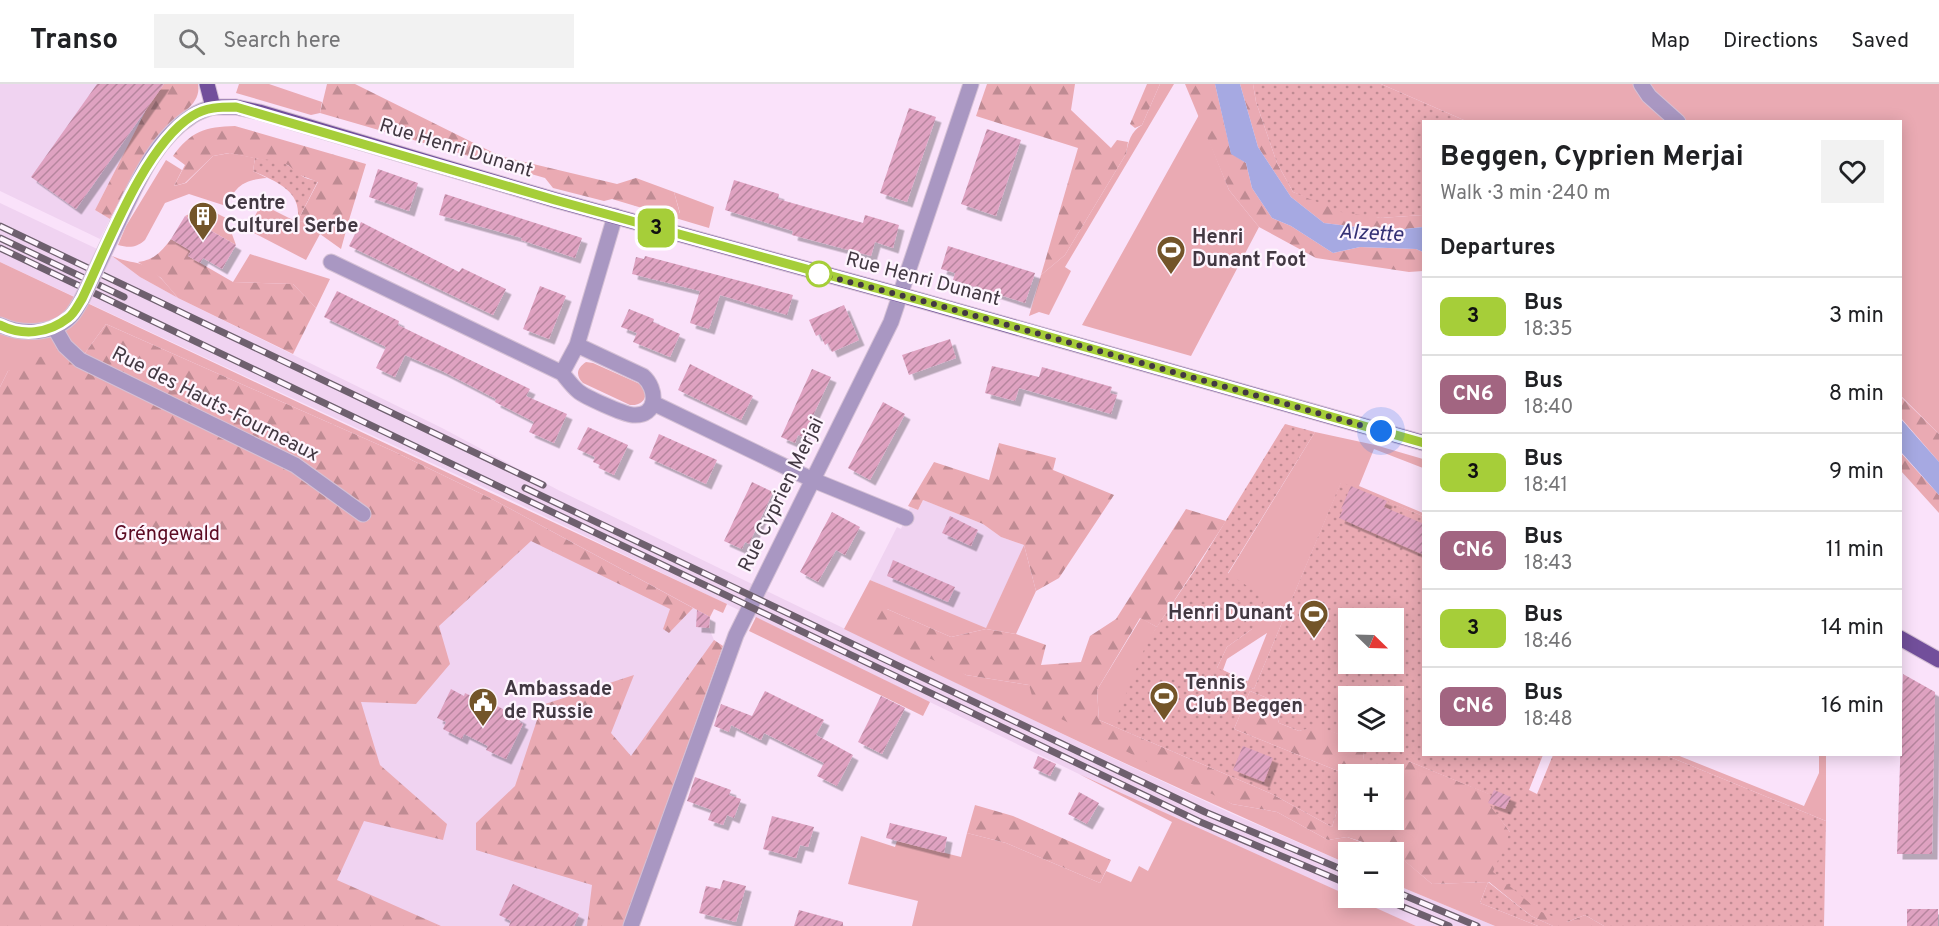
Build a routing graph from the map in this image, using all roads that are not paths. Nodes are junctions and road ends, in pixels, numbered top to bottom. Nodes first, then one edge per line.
1 (207, 84) edge
2 (971, 84) edge
3 (1641, 84) edge
4 (213, 107) junction
5 (1676, 120) edge
6 (615, 216) junction
7 (331, 262) dead end
8 (901, 295) junction
9 (0, 325) edge
10 (54, 327) junction
11 (576, 345) junction
12 (562, 373) junction
13 (653, 403) junction
14 (1422, 442) edge
15 (813, 480) junction
16 (363, 514) dead end
17 (906, 518) dead end
18 (1902, 639) edge
19 (1939, 660) edge
20 (631, 926) edge

1 - 4 main road
2 - 8 street, Rue Cyprien Merjai
3 - 5 street
4 - 6 main road, Rue Henri Dunant
4 - 10 street, Rue Henri Dunant, bridge
6 - 8 main road, Rue Henri Dunant
6 - 11 street
7 - 12 street
8 - 14 main road, Rue Henri Dunant
8 - 15 street, Rue Cyprien Merjai
9 - 10 street
10 - 16 street, Rue des Hauts-Fourneaux
11 - 12 street
11 - 13 street
12 - 13 street
13 - 15 street
15 - 17 street
15 - 20 street, Rue Cyprien Merjai
18 - 19 main road

